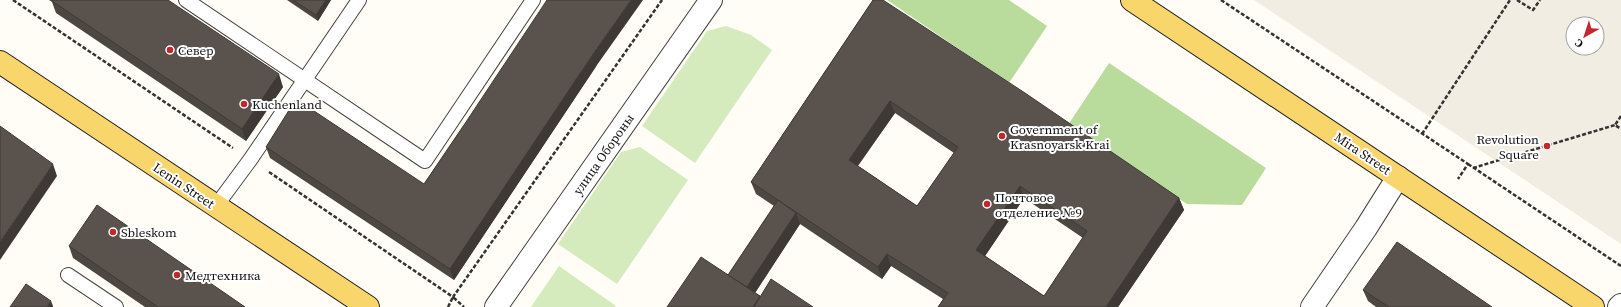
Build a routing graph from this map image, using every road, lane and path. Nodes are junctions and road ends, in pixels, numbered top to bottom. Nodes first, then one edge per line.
1 (186, 0) edge
2 (359, 0) edge
3 (533, 0) edge
4 (662, 0) edge
5 (711, 0) edge
6 (1132, 0) edge
7 (1221, 0) edge
8 (1510, 0) edge
9 (1517, 0) edge
10 (1540, 0) edge
11 (0, 62) edge
12 (304, 79) junction
13 (1621, 116) edge
14 (1615, 125) junction
15 (1621, 129) edge
16 (1422, 134) junction
17 (1468, 164) junction
18 (1473, 168) junction
19 (1398, 176) junction
20 (1458, 179) dead end
21 (216, 206) junction
22 (1621, 266) edge
23 (68, 275) dead end
24 (453, 296) junction
25 (116, 307) edge
26 (368, 307) edge
27 (448, 307) edge
28 (464, 307) edge
29 (496, 307) edge
30 (1312, 307) edge
31 (1593, 307) edge

1 - 12 lane
2 - 12 lane
3 - 12 lane
4 - 24 path
5 - 29 street, улица Обороны
6 - 19 main road, Mira Street
7 - 16 path
8 - 16 path
9 - 10 path
11 - 21 main road, Lenin Street
12 - 21 lane
13 - 14 path
14 - 15 path
14 - 18 path
16 - 17 path
17 - 18 path
17 - 20 path
18 - 22 path
19 - 30 street
19 - 31 main road, Mira Street
21 - 26 main road, Lenin Street
23 - 25 lane
24 - 27 path
24 - 28 path

